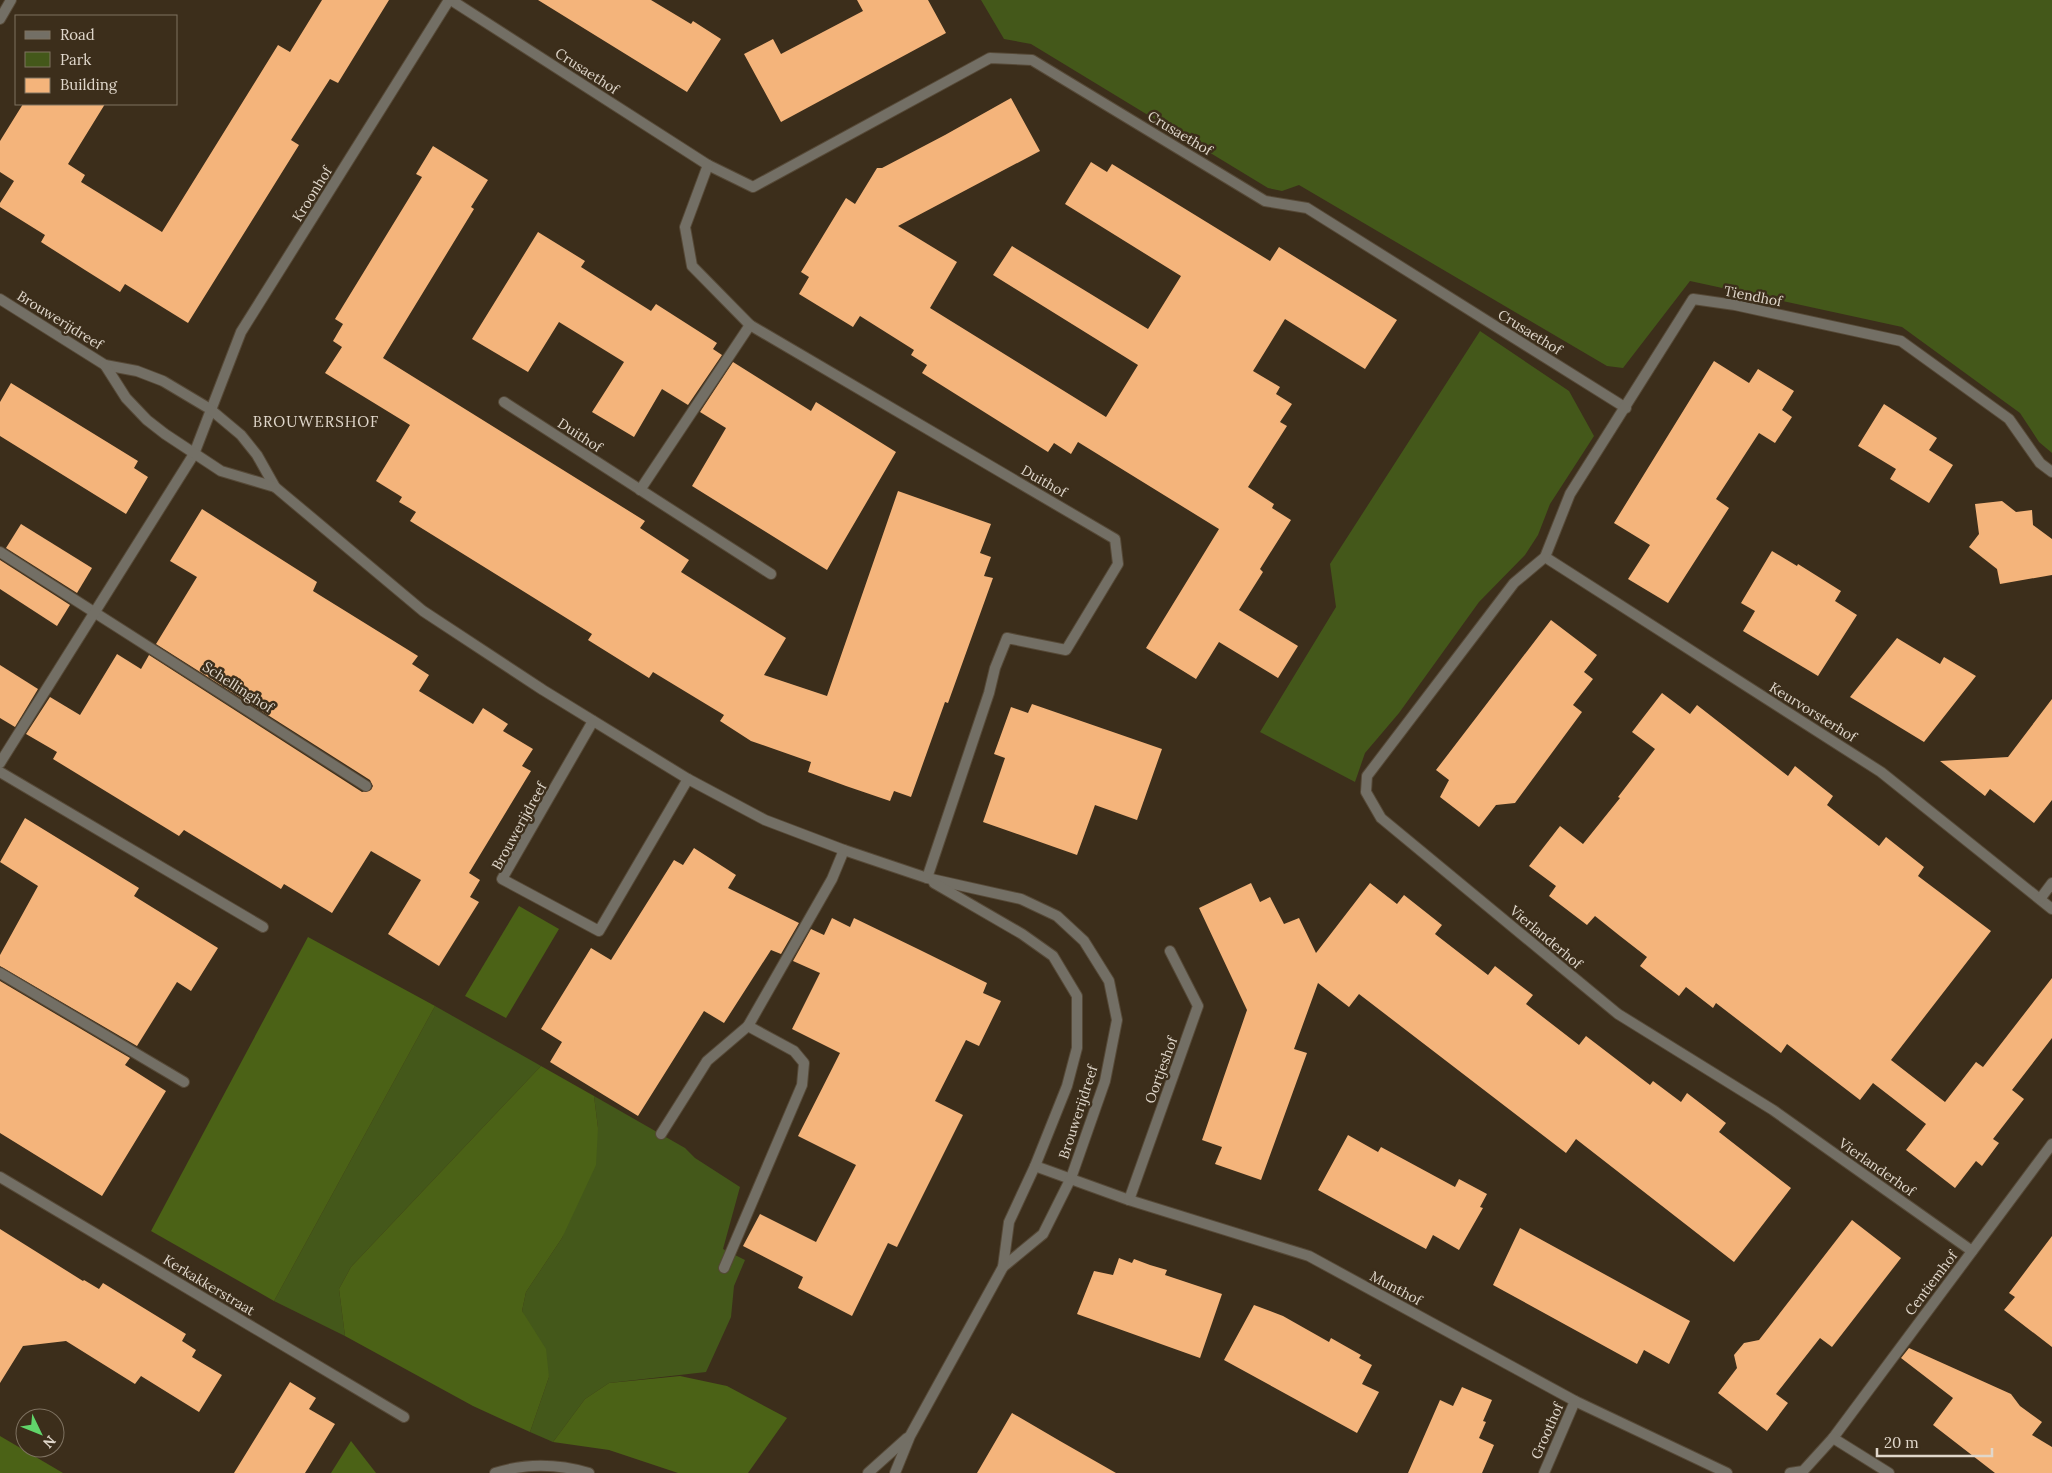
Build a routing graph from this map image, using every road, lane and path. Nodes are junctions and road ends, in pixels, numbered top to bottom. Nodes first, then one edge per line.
1 (11, 0) edge
2 (450, 0) edge
3 (0, 19) edge
4 (708, 165) junction
5 (0, 299) edge
6 (750, 325) junction
7 (104, 365) junction
8 (504, 402) dead end
9 (1626, 408) junction
10 (210, 409) junction
11 (194, 454) junction
12 (2052, 472) edge
13 (275, 487) junction
14 (640, 490) junction
15 (0, 552) edge
16 (1544, 557) junction
17 (771, 574) dead end
18 (95, 611) junction
19 (593, 721) junction
20 (0, 763) edge
21 (0, 772) edge
22 (688, 779) junction
23 (366, 786) dead end
24 (844, 850) junction
25 (927, 878) junction
26 (2052, 883) edge
27 (2040, 899) junction
28 (2052, 909) edge
29 (263, 927) dead end
30 (1170, 951) dead end
31 (0, 973) edge
32 (748, 1026) junction
33 (184, 1082) dead end
34 (661, 1134) dead end
35 (2052, 1144) edge
36 (1035, 1166) junction
37 (0, 1177) edge
38 (1071, 1178) junction
39 (1129, 1200) junction
40 (1972, 1251) junction
41 (724, 1268) dead end
42 (1003, 1268) junction
43 (1575, 1400) junction
44 (404, 1417) dead end
45 (910, 1436) junction
46 (1833, 1438) junction
47 (495, 1473) edge
48 (589, 1473) edge
49 (868, 1473) edge
50 (895, 1473) edge
51 (1544, 1473) edge
52 (1727, 1473) edge
53 (1790, 1473) edge
54 (1889, 1473) edge

1 - 3 street
2 - 4 street, Crusaethof
2 - 10 street, Kroonhof
4 - 6 street
4 - 9 street, Crusaethof
5 - 7 street, Brouwerijdreef
6 - 14 street
6 - 25 street, Duithof
7 - 10 street, Brouwerijdreef
7 - 11 street, Brouwerijdreef
8 - 14 street, Duithof
9 - 12 street, Tiendhof
9 - 16 street, Tiendhof
10 - 11 street, Kroonhof
10 - 13 street, Brouwerijdreef
11 - 13 street, Brouwerijdreef
11 - 18 street
13 - 19 street, Brouwerijdreef
14 - 17 street, Duithof
15 - 18 street, Schellinghof
16 - 27 street, Keurvorsterhof
16 - 40 street, Vierlanderhof
18 - 20 street
18 - 23 street, Schellinghof
19 - 22 street, Brouwerijdreef
19 - 22 street, Brouwerijdreef
21 - 29 street
22 - 24 street, Brouwerijdreef
24 - 25 street, Brouwerijdreef
24 - 32 street
25 - 36 street, Brouwerijdreef
25 - 38 street, Brouwerijdreef
26 - 27 street
27 - 28 street, Keurvorsterhof
30 - 39 street, Oortjeshof
31 - 33 street
32 - 34 street
32 - 41 street
35 - 40 street, Centiemhof
36 - 38 street, Munthof
36 - 42 street, Brouwerijdreef
37 - 44 street, Kerkakkerstraat
38 - 39 street, Munthof
38 - 42 street, Brouwerijdreef
39 - 43 street, Munthof
40 - 46 street, Centiemhof
42 - 45 street, Brouwerijdreef
43 - 51 street, Groothof
43 - 52 street, Munthof
45 - 49 street, Brouwerijdreef
45 - 50 street, Brouwerijdreef
46 - 53 street
46 - 54 street
47 - 48 street

